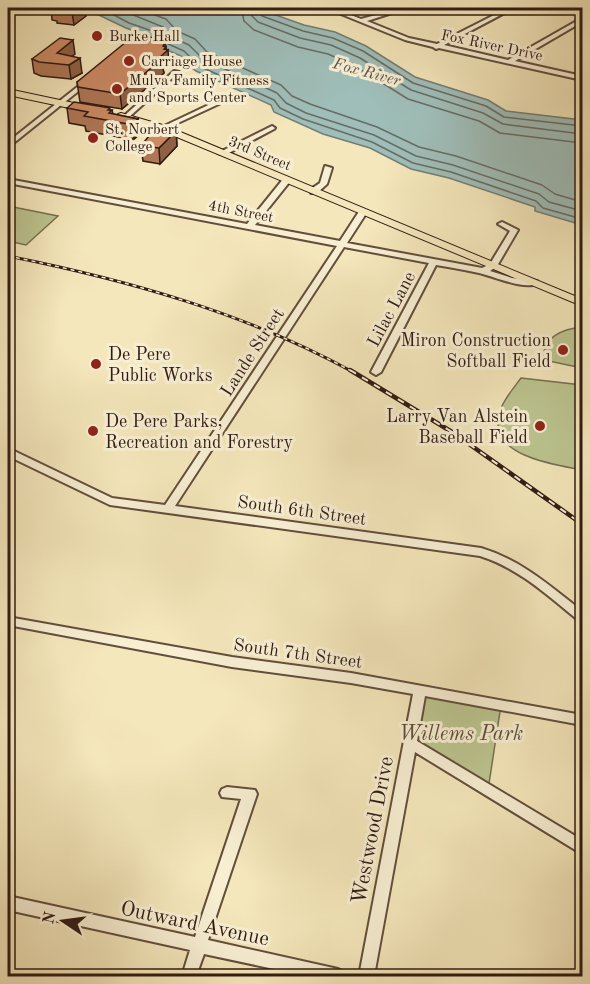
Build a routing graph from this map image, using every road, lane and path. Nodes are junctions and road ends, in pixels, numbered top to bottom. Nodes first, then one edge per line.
1 (329, 8) edge
2 (405, 8) edge
3 (511, 8) edge
4 (396, 9) edge
5 (582, 20) edge
6 (360, 21) junction
7 (436, 47) junction
8 (509, 63) junction
9 (176, 72) dead end
10 (97, 73) edge
11 (582, 78) edge
12 (8, 92) edge
13 (219, 102) dead end
14 (60, 103) junction
15 (101, 112) edge
16 (111, 114) edge
17 (126, 117) junction
18 (163, 128) junction
19 (272, 128) dead end
20 (8, 145) edge
21 (222, 153) junction
22 (328, 168) dead end
23 (287, 180) junction
24 (8, 181) edge
25 (314, 191) junction
26 (363, 212) junction
27 (502, 224) dead end
28 (250, 226) junction
29 (342, 244) junction
30 (434, 261) junction
31 (488, 269) junction
32 (582, 303) edge
33 (376, 372) dead end
34 (8, 453) edge
35 (168, 509) junction
36 (582, 617) edge
37 (8, 621) edge
38 (420, 690) junction
39 (582, 720) edge
40 (410, 743) junction
41 (227, 793) dead end
42 (582, 847) edge
43 (8, 903) edge
44 (198, 946) junction
45 (189, 976) edge
46 (338, 976) edge
47 (366, 976) edge

1 - 6 street, Fox River Drive
2 - 4 street
3 - 7 street
4 - 6 street
5 - 8 street
6 - 7 street, Fox River Drive
7 - 8 street, Fox River Drive
8 - 11 street, Fox River Drive
9 - 17 street
10 - 14 street
12 - 14 main road
13 - 18 street
14 - 15 main road
14 - 20 street
16 - 17 main road, 3rd Street
17 - 18 main road, 3rd Street
18 - 21 main road, 3rd Street
19 - 21 street
21 - 23 main road, 3rd Street
22 - 25 street
23 - 25 main road, 3rd Street
23 - 28 street
24 - 28 street, 4th Street
25 - 26 main road, 3rd Street
26 - 29 street, Lande Street
26 - 31 main road, 3rd Street
27 - 31 street
28 - 29 street, 4th Street
29 - 30 street, 4th Street
29 - 35 street, Lande Street
30 - 31 street, 4th Street
30 - 33 street, Lilac Lane
31 - 32 main road, 3rd Street
34 - 35 street, South 6th Street
35 - 36 street, South 6th Street
37 - 38 street, South 7th Street
38 - 39 street, South 7th Street
38 - 40 street, Westwood Drive
40 - 42 street
40 - 47 street, Westwood Drive
41 - 44 street
43 - 44 street, Outward Avenue
44 - 45 street
44 - 46 street, Outward Avenue

